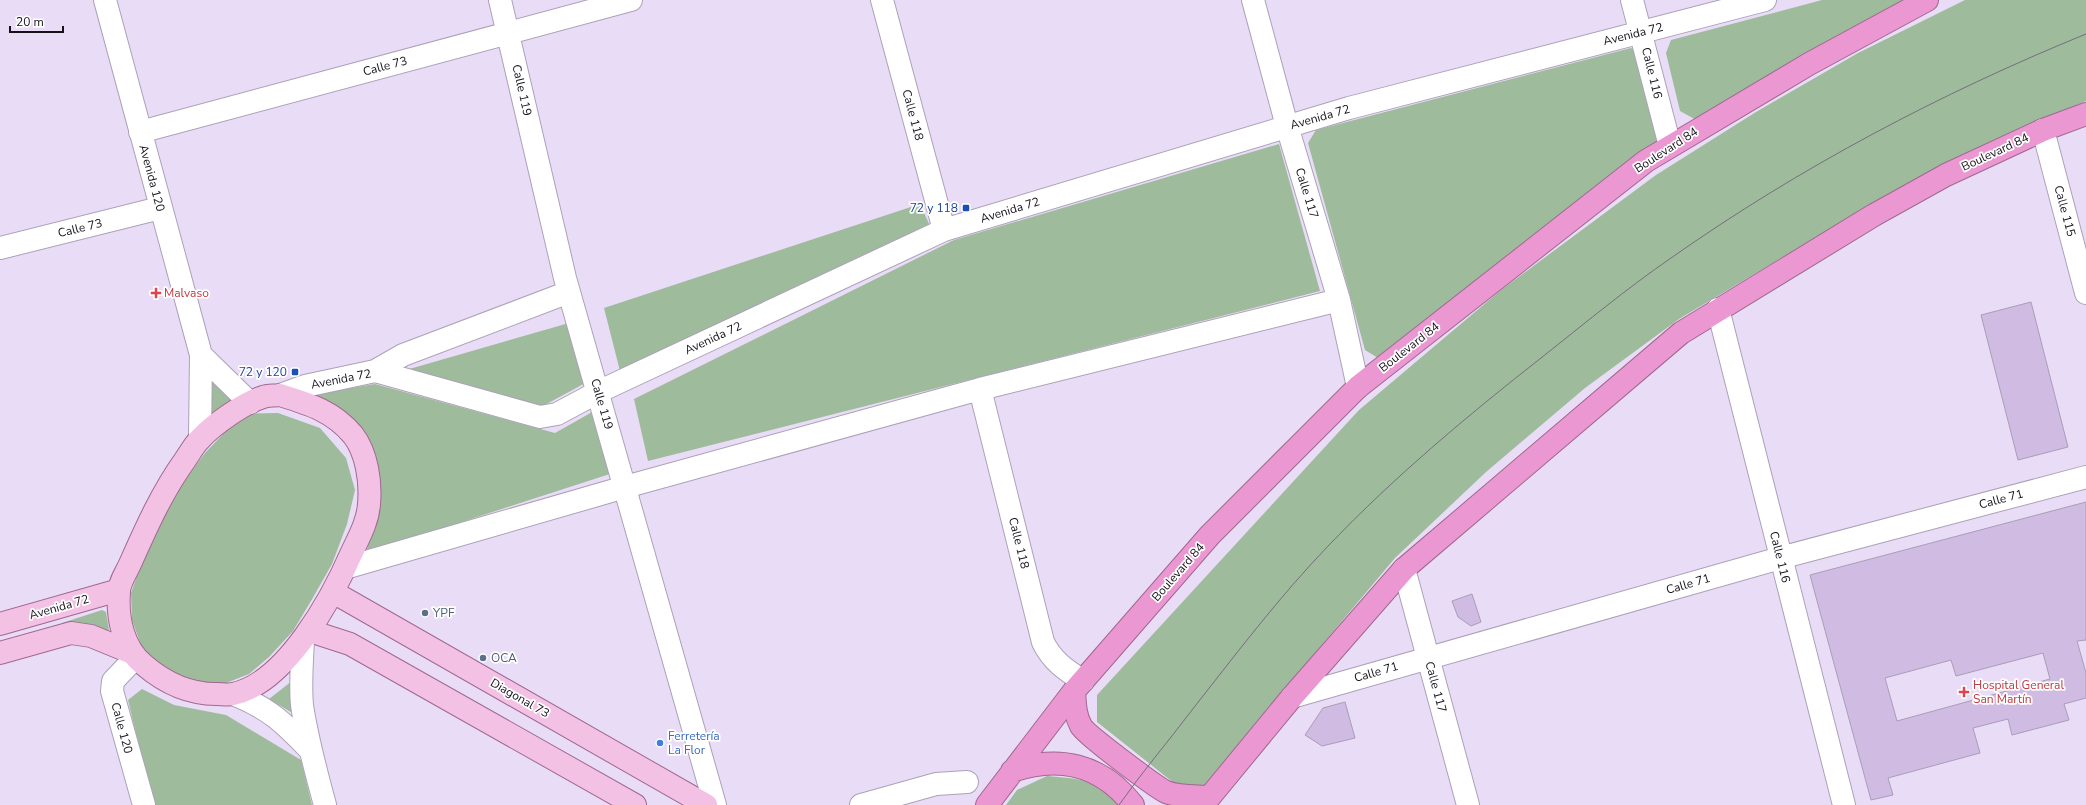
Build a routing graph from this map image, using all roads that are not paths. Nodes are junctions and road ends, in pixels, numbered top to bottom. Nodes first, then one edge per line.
1 (105, 0) edge
2 (500, 0) edge
3 (631, 0) edge
4 (882, 0) edge
5 (1253, 0) edge
6 (1632, 0) edge
7 (1765, 0) edge
8 (1927, 0) edge
9 (1641, 31) junction
10 (509, 33) junction
11 (2086, 114) edge
12 (1287, 126) junction
13 (2043, 130) junction
14 (140, 132) junction
15 (1670, 146) junction
16 (160, 208) junction
17 (944, 230) junction
18 (0, 248) edge
19 (569, 292) junction
20 (2086, 293) edge
21 (1339, 300) junction
22 (1718, 309) junction
23 (201, 355) junction
24 (375, 371) junction
25 (1358, 387) junction
26 (980, 389) junction
27 (598, 392) junction
28 (280, 395) junction
29 (250, 403) junction
30 (200, 439) junction
31 (2086, 477) edge
32 (625, 487) junction
33 (1780, 558) junction
34 (345, 568) junction
35 (1404, 569) junction
36 (118, 590) junction
37 (333, 592) junction
38 (0, 624) edge
39 (306, 635) junction
40 (0, 653) edge
41 (133, 655) junction
42 (1428, 657) junction
43 (1079, 686) junction
44 (232, 694) junction
45 (1292, 697) junction
46 (310, 750) junction
47 (1012, 771) junction
48 (967, 782) dead end
49 (1206, 801) edge
50 (144, 805) edge
51 (325, 805) edge
52 (635, 805) edge
53 (706, 805) edge
54 (715, 805) edge
55 (861, 805) edge
56 (988, 805) edge
57 (1133, 805) edge
58 (1468, 805) edge
59 (1844, 805) edge

1 - 14 street, Avenida 120
2 - 10 street, Calle 119
3 - 10 street, Calle 73
4 - 17 street, Calle 118
5 - 12 street, Calle 117
6 - 9 street, Calle 116
7 - 9 street, Avenida 72
8 - 15 highway, Boulevard 84
9 - 12 street, Avenida 72
9 - 15 street, Calle 116
10 - 14 street, Calle 73
10 - 19 street, Calle 119
11 - 13 highway
12 - 17 street, Avenida 72
12 - 21 street, Calle 117
13 - 20 street, Calle 115
13 - 22 highway, Boulevard 84
14 - 16 street, Avenida 120
15 - 25 highway, Boulevard 84
16 - 18 street, Calle 73
16 - 23 street, Avenida 120
17 - 27 street, Avenida 72
19 - 24 street
19 - 27 street, Calle 119
21 - 25 street, Calle 117
21 - 26 street
22 - 33 street, Calle 116
22 - 35 highway, Boulevard 84
23 - 29 street
23 - 30 street, Avenida 120
24 - 27 street, Avenida 72
24 - 28 street, Avenida 72
25 - 43 highway, Boulevard 84
26 - 32 street
26 - 43 street, Calle 118
27 - 32 street, Calle 119
28 - 29 main road
28 - 34 main road
29 - 30 main road
30 - 36 main road
31 - 33 street, Calle 71
32 - 34 street
32 - 54 street, Calle 119
33 - 42 street, Calle 71
33 - 59 street, Calle 116
34 - 37 main road
35 - 42 street, Calle 117
35 - 45 highway, Boulevard 84
36 - 38 main road, Avenida 72
36 - 41 main road
37 - 39 main road
37 - 53 main road, Diagonal 73
39 - 44 main road
39 - 46 street
39 - 52 main road
40 - 41 main road
41 - 44 main road
41 - 50 street, Calle 120
42 - 45 street, Calle 71
42 - 58 street, Calle 117
43 - 47 highway, Boulevard 84
43 - 49 highway
44 - 46 street
45 - 49 highway, Boulevard 84
46 - 51 street
47 - 56 highway, Boulevard 84
47 - 57 highway
48 - 55 street

